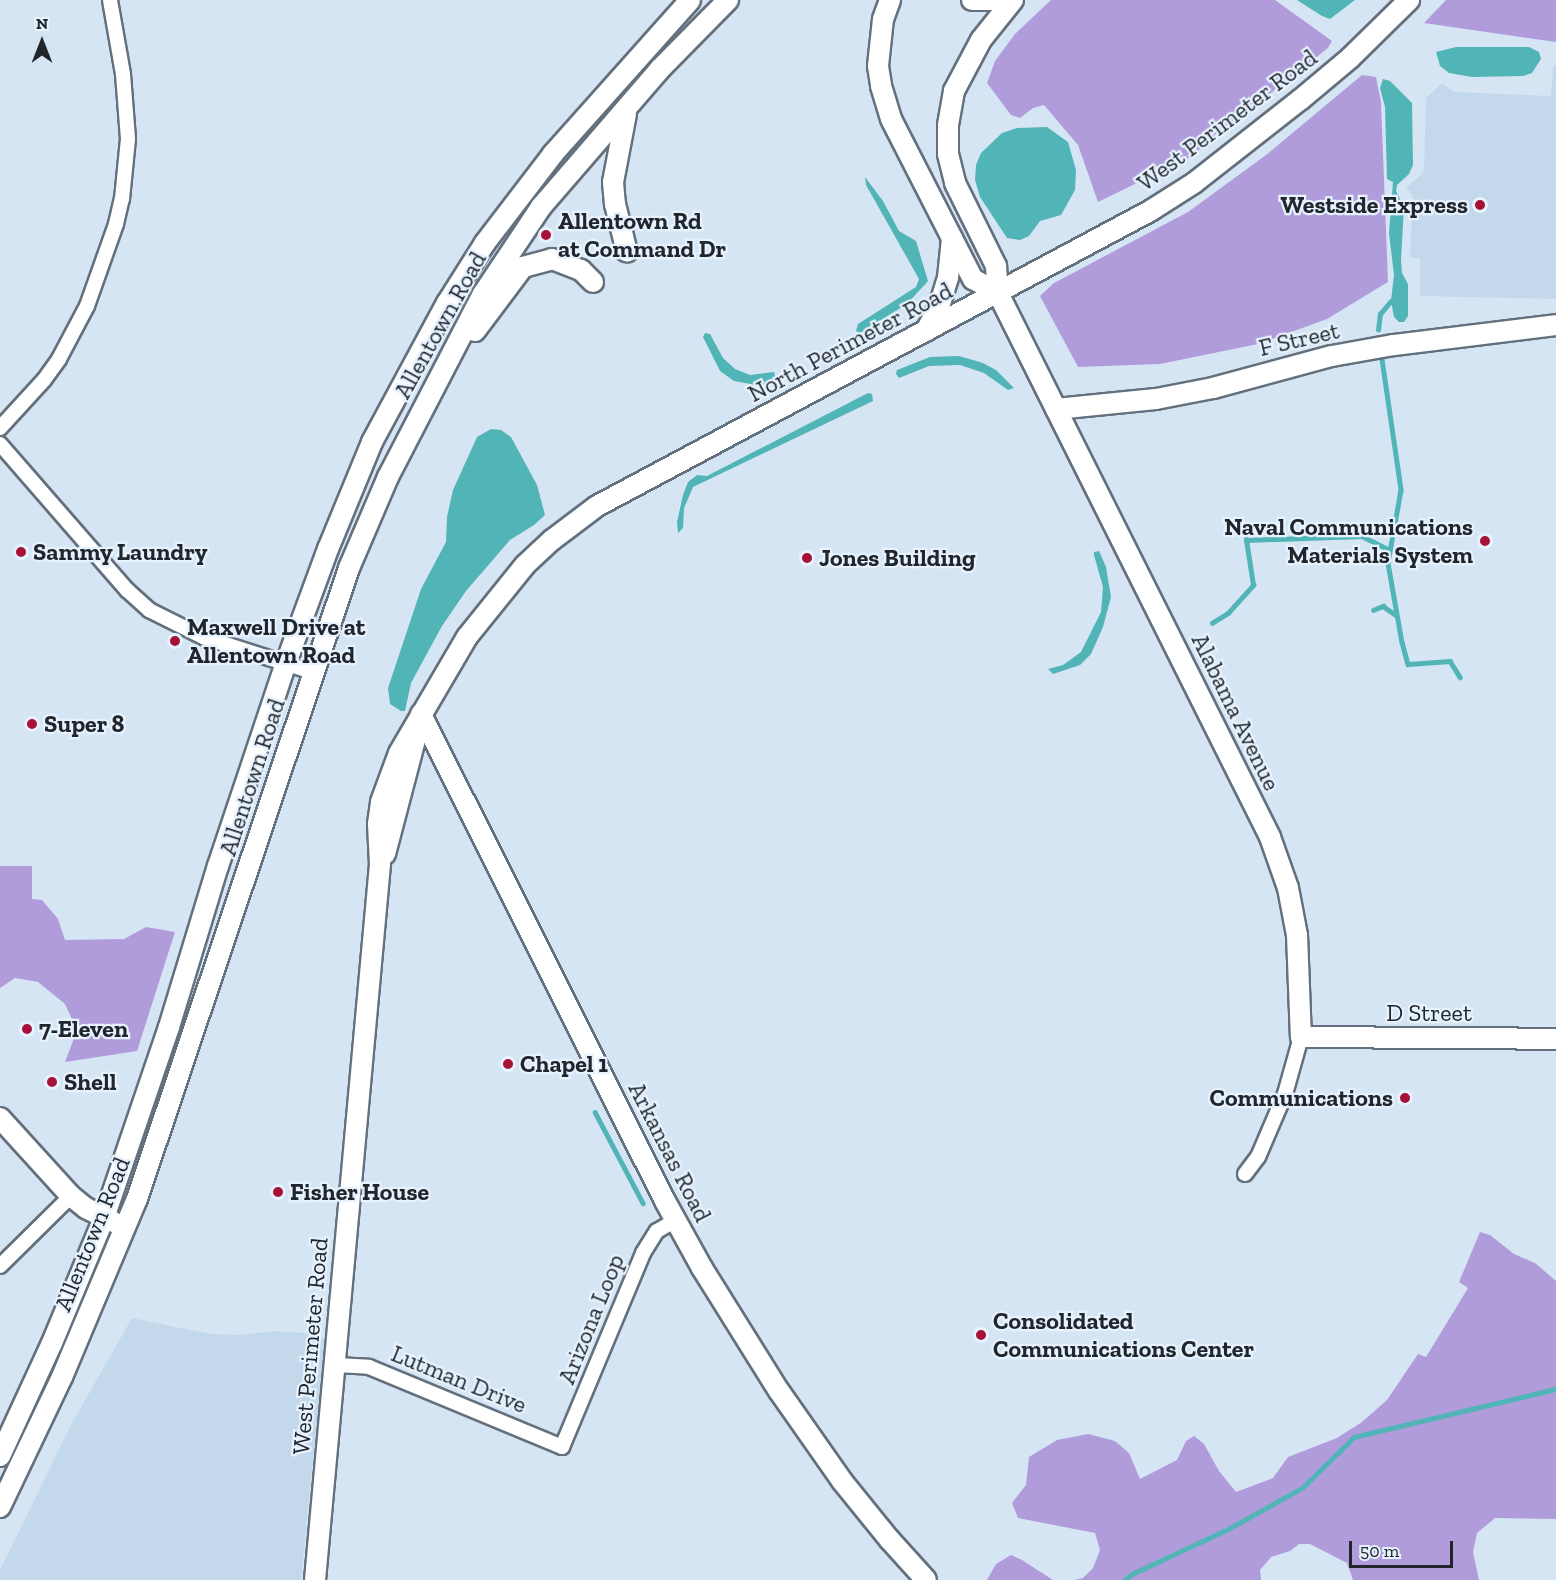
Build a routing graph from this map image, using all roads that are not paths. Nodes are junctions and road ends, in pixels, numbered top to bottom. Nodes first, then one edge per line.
1 (110, 0) edge
2 (690, 0) edge
3 (728, 0) edge
4 (890, 0) edge
5 (972, 0) edge
6 (1002, 0) edge
7 (1013, 0) edge
8 (1409, 0) edge
9 (628, 107) junction
10 (952, 238) junction
11 (627, 252) dead end
12 (593, 282) dead end
13 (998, 293) junction
14 (1556, 326) edge
15 (926, 331) junction
16 (430, 395) junction
17 (1056, 409) junction
18 (0, 428) edge
19 (726, 436) joint
20 (0, 444) edge
21 (286, 663) junction
22 (313, 672) junction
23 (421, 714) junction
24 (1301, 1037) junction
25 (1556, 1039) edge
26 (0, 1118) edge
27 (1245, 1174) dead end
28 (70, 1196) junction
29 (104, 1218) junction
30 (676, 1220) junction
31 (125, 1227) junction
32 (0, 1266) edge
33 (336, 1365) junction
34 (562, 1447) joint
35 (0, 1456) edge
36 (0, 1507) edge
37 (315, 1580) edge
38 (926, 1580) edge

1 - 18 street
2 - 21 street, Allentown Road
3 - 9 street, Allentown Road
4 - 10 street
5 - 6 street
7 - 13 street
8 - 13 street, West Perimeter Road
9 - 11 street
9 - 16 street, Allentown Road
10 - 13 street
10 - 15 street
12 - 16 street
13 - 15 street, North Perimeter Road
13 - 17 street, Alabama Avenue
14 - 17 street, F Street
15 - 19 street, North Perimeter Road
16 - 22 street, Allentown Road
17 - 24 street, Alabama Avenue
19 - 23 street, West Perimeter Road
20 - 21 street
21 - 22 street
21 - 29 street, Allentown Road
22 - 31 street, Allentown Road
23 - 30 street, Arkansas Road
23 - 33 street, West Perimeter Road
24 - 25 street, D Street
24 - 27 street, Alabama Avenue
26 - 28 street
28 - 29 street
28 - 32 street
29 - 31 street
29 - 35 street, Allentown Road
30 - 34 street, Arizona Loop
30 - 38 street, Arkansas Road
31 - 36 street, Allentown Road
33 - 34 street, Lutman Drive
33 - 37 street, West Perimeter Road

